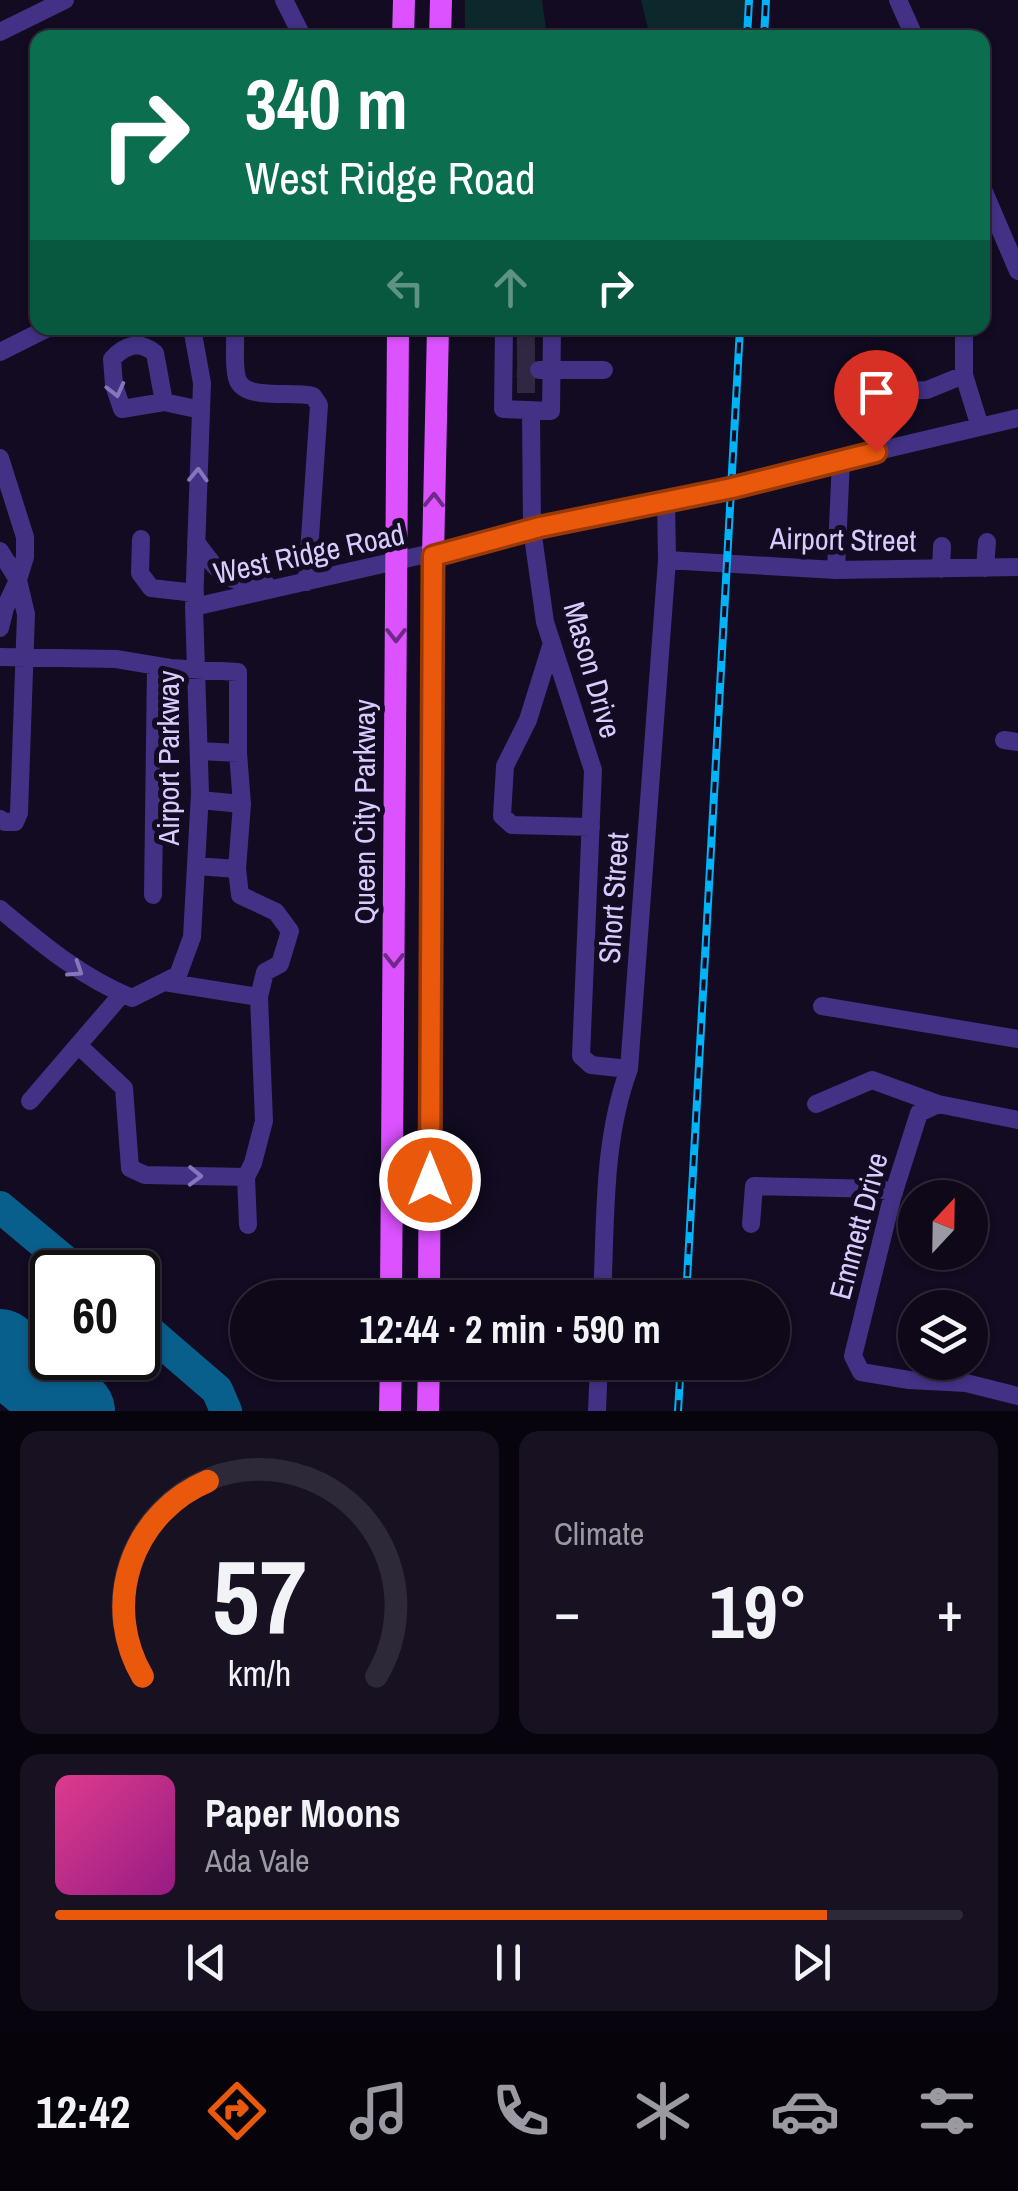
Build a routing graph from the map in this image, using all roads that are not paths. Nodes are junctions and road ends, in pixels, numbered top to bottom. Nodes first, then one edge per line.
1 (65, 0) edge
2 (284, 0) edge
3 (404, 0) edge
4 (441, 0) edge
5 (898, 0) edge
6 (299, 30) edge
7 (404, 30) edge
8 (440, 30) edge
9 (912, 30) edge
10 (0, 32) edge
11 (990, 206) edge
12 (1018, 271) edge
13 (32, 335) edge
14 (193, 335) edge
15 (235, 335) edge
16 (398, 335) edge
17 (438, 335) edge
18 (964, 335) edge
19 (1, 348) edge
20 (509, 357) edge
21 (546, 358) edge
22 (604, 370) dead end
23 (964, 375) junction
24 (844, 391) dead end
25 (164, 402) dead end
26 (201, 410) junction
27 (531, 410) junction
28 (1018, 418) edge
29 (980, 427) junction
30 (0, 458) edge
31 (841, 460) junction
32 (666, 499) junction
33 (532, 529) junction
34 (141, 539) dead end
35 (196, 542) junction
36 (987, 542) dead end
37 (942, 546) dead end
38 (0, 551) edge
39 (433, 556) junction
40 (667, 560) junction
41 (395, 564) junction
42 (985, 568) junction
43 (1018, 568) edge
44 (941, 569) junction
45 (836, 570) junction
46 (18, 580) junction
47 (307, 582) junction
48 (195, 600) junction
49 (0, 628) edge
50 (552, 643) junction
51 (0, 658) edge
52 (22, 658) junction
53 (156, 666) junction
54 (196, 669) junction
55 (199, 751) junction
56 (238, 753) junction
57 (200, 800) junction
58 (242, 804) junction
59 (0, 819) edge
60 (591, 827) junction
61 (196, 866) junction
62 (237, 870) junction
63 (152, 895) dead end
64 (0, 909) edge
65 (164, 982) junction
66 (122, 994) junction
67 (259, 997) junction
68 (822, 1006) dead end
69 (1018, 1039) edge
70 (78, 1046) junction
71 (629, 1069) junction
72 (30, 1101) dead end
73 (816, 1104) dead end
74 (938, 1104) junction
75 (1018, 1120) edge
76 (246, 1177) junction
77 (894, 1193) junction
78 (751, 1224) dead end
79 (248, 1225) dead end
80 (391, 1280) edge
81 (429, 1280) edge
82 (603, 1280) edge
83 (390, 1380) edge
84 (429, 1380) edge
85 (598, 1380) edge
86 (1018, 1396) edge
87 (390, 1411) edge
88 (428, 1411) edge
89 (597, 1411) edge

1 - 10 street
2 - 6 street
3 - 7 main road
4 - 8 main road
5 - 9 street
11 - 12 street
13 - 19 street
14 - 26 street, Airport Parkway
15 - 47 street
16 - 41 main road, Queen City Parkway
39 -> 17 main road
18 - 23 street
20 - 27 street
21 - 22 street
21 - 27 street
23 - 24 street
23 - 29 street
25 - 26 street
35 -> 26 street, Airport Parkway
27 - 33 street, Mason Drive
28 - 29 street, West Ridge Road
29 - 31 street, West Ridge Road
30 - 46 street
31 - 32 street, West Ridge Road
31 - 45 street
32 - 33 street, West Ridge Road
32 - 40 street, Short Street
33 - 39 street, West Ridge Road
33 - 50 street, Mason Drive
34 - 48 street
35 - 47 street
35 - 48 street, Airport Parkway
36 - 42 street
37 - 44 street
38 - 46 street
39 - 41 street, West Ridge Road
39 - 81 main road
40 - 45 street, Airport Street
40 - 71 street, Short Street
41 - 47 street, West Ridge Road
41 -> 80 main road, Queen City Parkway
42 - 43 street, Airport Street
42 - 44 street, Airport Street
44 - 45 street, Airport Street
46 - 49 street
46 - 52 street
47 - 48 street, West Ridge Road
48 - 54 street, Airport Parkway
50 - 60 street, Mason Drive
50 - 60 street
51 - 52 street
52 - 53 street
52 - 59 street
53 - 54 street
53 - 63 street
54 - 55 street, Airport Parkway
54 - 56 street
55 - 56 street
55 - 57 street, Airport Parkway
56 - 58 street
57 - 58 street
57 - 61 street, Airport Parkway
58 - 62 street
60 - 71 street, Mason Drive
61 - 62 street
61 - 65 street, Airport Parkway
62 - 67 street
64 -> 66 street
65 - 66 street
65 - 67 street
66 - 70 street
67 - 76 street
68 - 69 street
70 - 72 street
70 -> 76 street
71 - 82 street, Short Street
73 - 74 street
74 - 75 street
74 - 77 street, Emmett Drive
76 - 79 street
77 - 78 street
77 - 86 street, Emmett Drive
83 - 87 main road
84 - 88 main road
85 - 89 street

